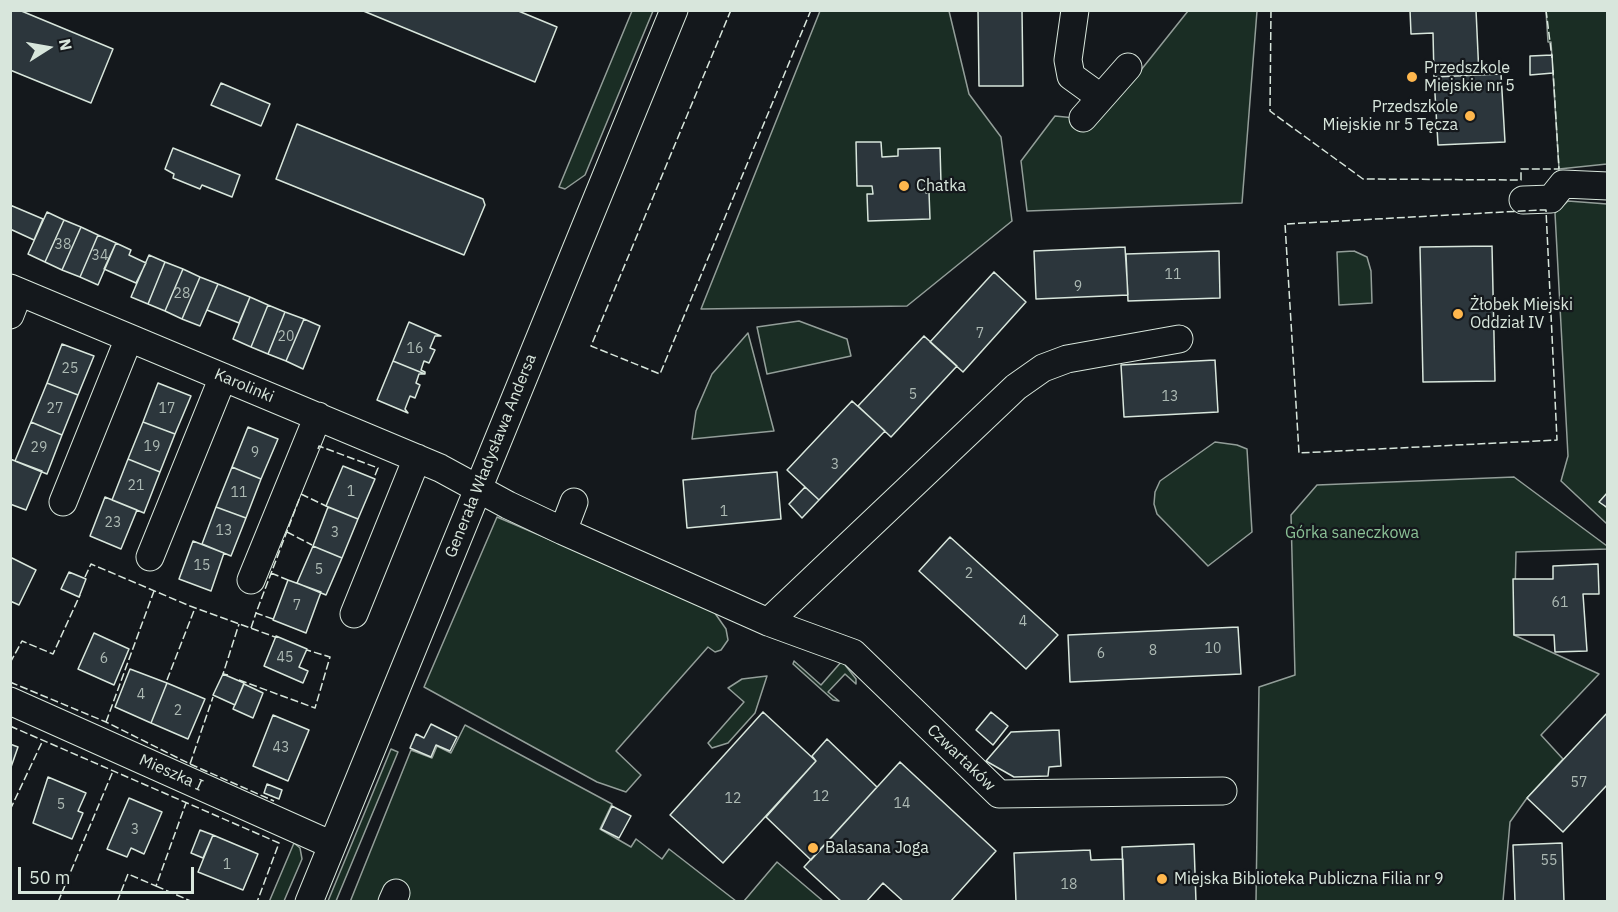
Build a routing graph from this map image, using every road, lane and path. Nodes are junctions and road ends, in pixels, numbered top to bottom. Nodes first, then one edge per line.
1 (674, 10) edge
2 (1075, 10) edge
3 (1128, 67) dead end
4 (1100, 97) junction
5 (1083, 118) dead end
6 (1608, 186) edge
7 (1523, 200) dead end
8 (13, 298) edge
9 (129, 338) junction
10 (1179, 339) dead end
11 (223, 377) junction
12 (318, 416) junction
13 (417, 458) junction
14 (476, 488) junction
15 (63, 502) dead end
16 (574, 502) dead end
17 (563, 531) junction
18 (150, 557) dead end
19 (251, 580) dead end
20 (354, 614) dead end
21 (768, 622) junction
22 (10, 701) edge
23 (1223, 791) dead end
24 (332, 845) junction
25 (309, 902) edge

1 - 14 street, Generała Władysława Andersa
2 - 4 street
3 - 4 street
4 - 5 street
6 - 7 street
8 - 9 street, Karolinki
9 - 11 street, Karolinki
9 - 15 street
10 - 21 street
11 - 12 street, Karolinki
11 - 18 street
12 - 13 street, Karolinki
12 - 19 street
13 - 14 street, Karolinki
13 - 20 street
14 - 17 street, Czwartaków
14 - 24 street, Generała Władysława Andersa
16 - 17 street
17 - 21 street, Czwartaków
21 - 23 street, Czwartaków
22 - 24 street, Mieszka I
24 - 25 street, Generała Władysława Andersa

